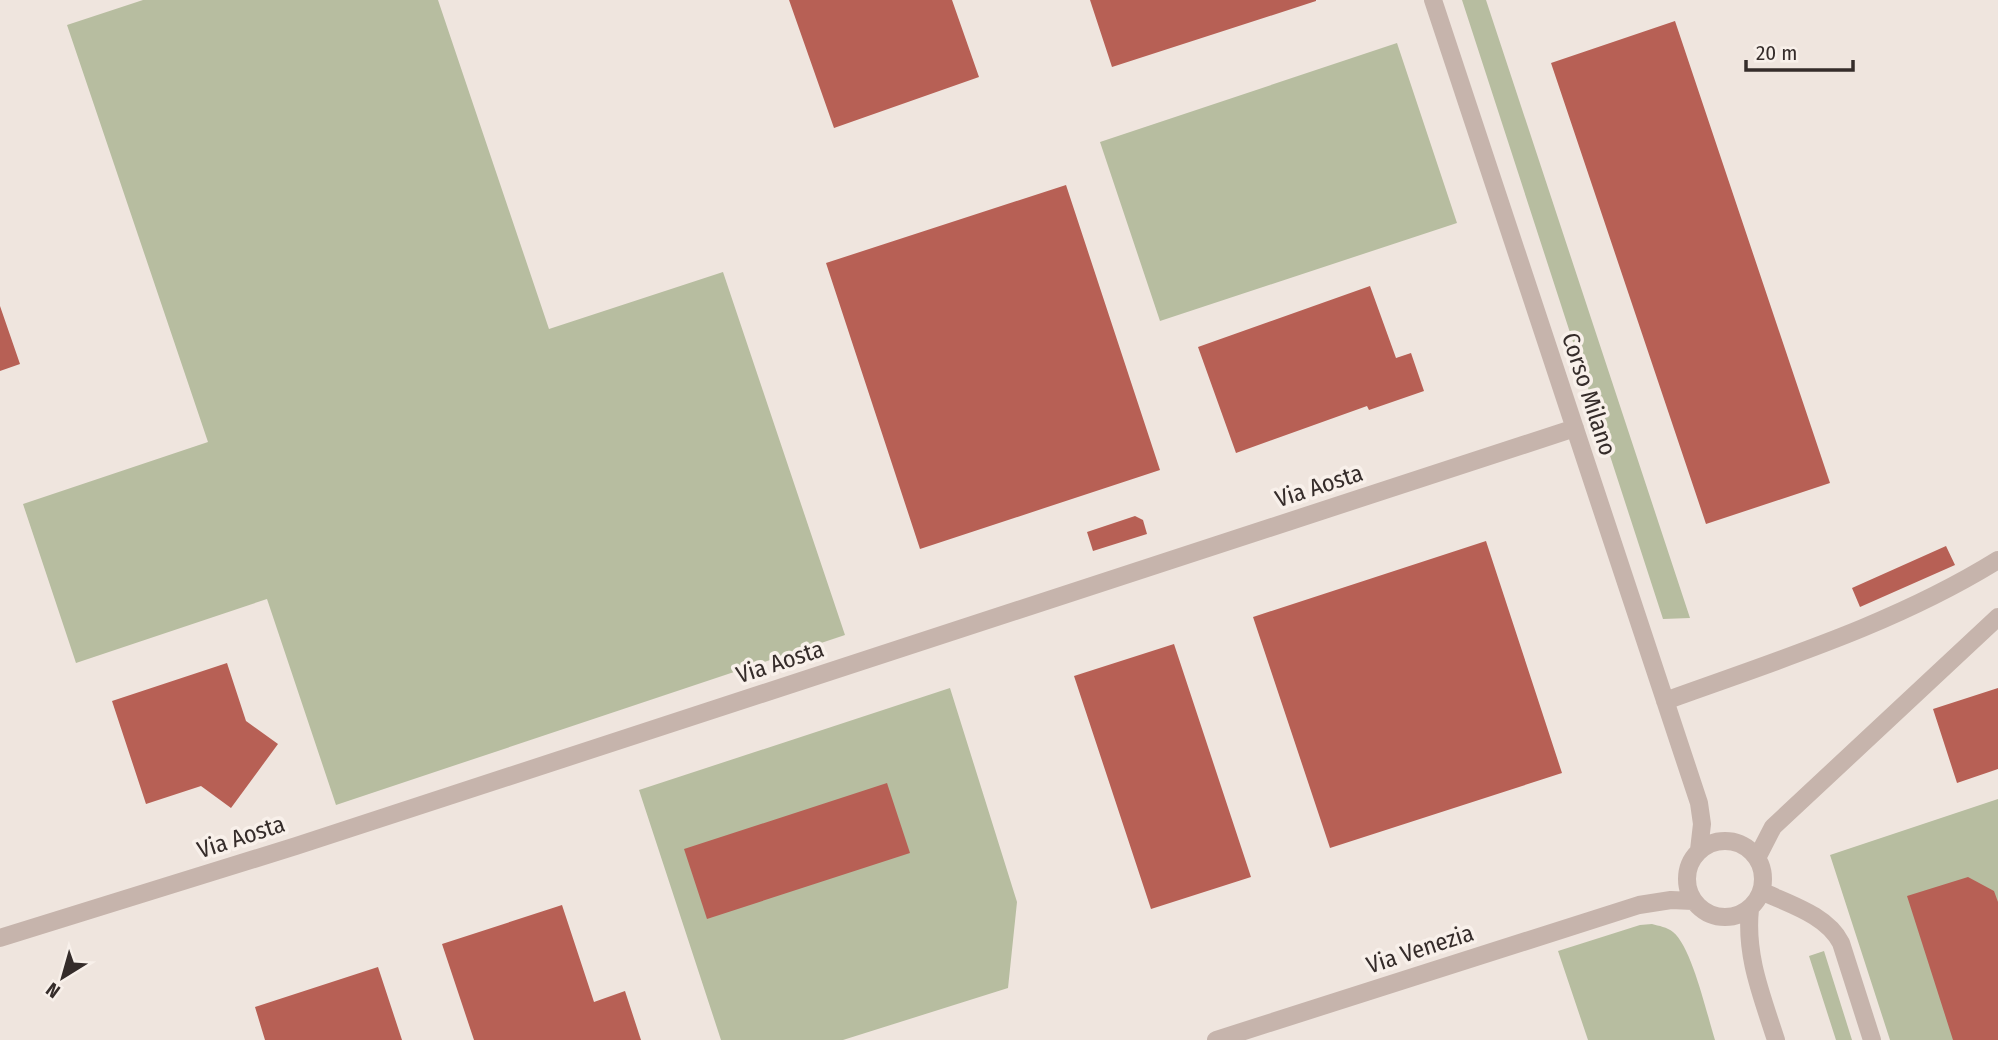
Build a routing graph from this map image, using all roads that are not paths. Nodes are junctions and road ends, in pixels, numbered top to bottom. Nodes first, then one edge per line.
1 (1433, 0) edge
2 (1575, 428) junction
3 (1998, 560) edge
4 (1998, 617) edge
5 (1665, 701) junction
6 (1699, 803) junction
7 (1729, 841) junction
8 (1699, 850) junction
9 (1757, 858) junction
10 (1686, 876) junction
11 (1761, 891) junction
12 (1693, 901) junction
13 (1639, 905) junction
14 (1750, 909) junction
15 (1719, 918) junction
16 (0, 938) edge
17 (1751, 958) junction
18 (1216, 1040) edge
19 (1776, 1040) edge
20 (1872, 1040) edge

1 - 2 street, Corso Milano
2 - 5 street, Corso Milano
2 - 16 street, Via Aosta
3 - 5 street
4 - 9 street
5 - 6 street, Corso Milano
6 - 7 street, Corso Milano
6 - 8 street, Corso Milano
7 - 8 street
7 - 9 street, Corso Milano
8 - 10 street, Corso Milano
9 - 11 street
10 - 12 street
10 - 13 street, Via Venezia
11 - 14 street
11 - 20 street
12 - 13 street, Via Venezia
12 - 15 street
13 - 18 street, Via Venezia
14 - 15 street
14 - 17 street
15 - 17 street
17 - 19 street

